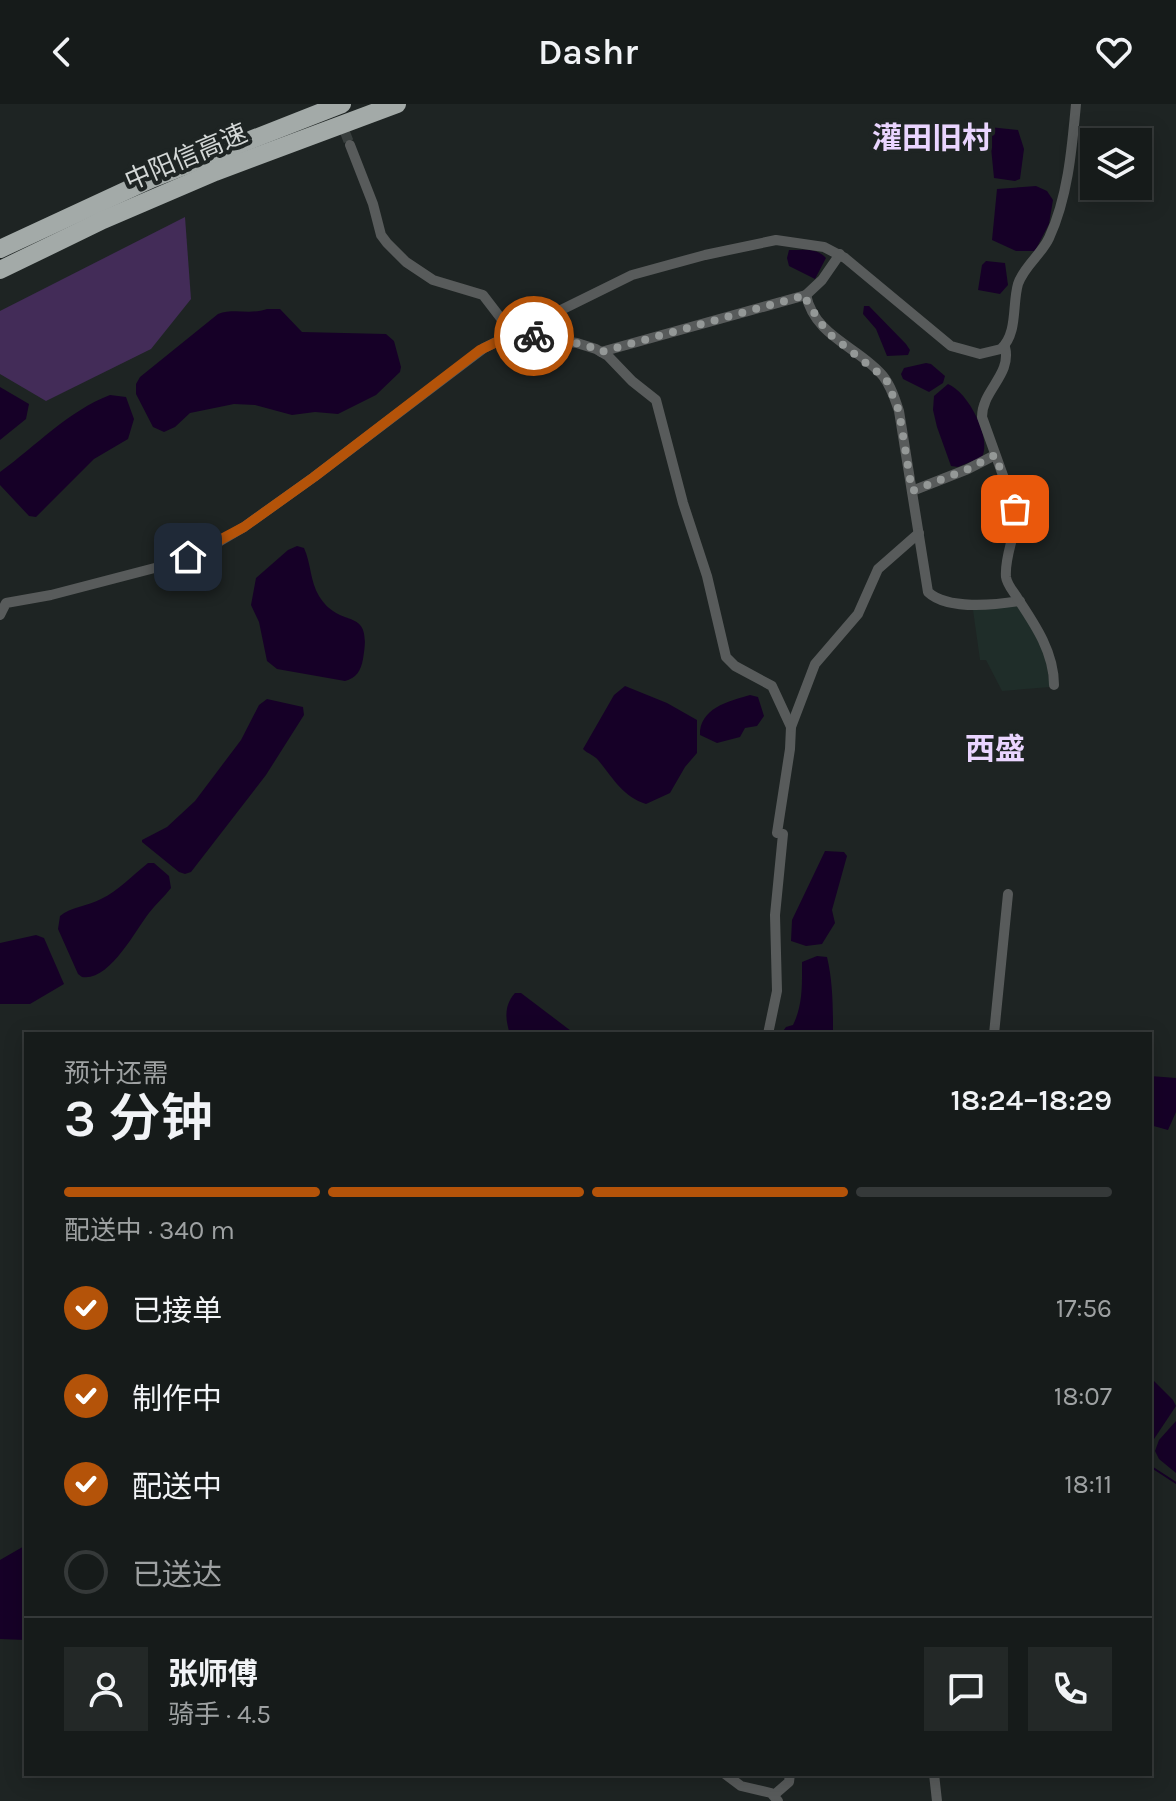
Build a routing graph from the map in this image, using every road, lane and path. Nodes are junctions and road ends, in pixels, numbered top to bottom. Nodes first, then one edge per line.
1 (342, 104) edge
2 (397, 104) edge
3 (1076, 104) edge
4 (350, 145) tunnel mouth
5 (0, 249) edge
6 (840, 254) junction
7 (0, 270) edge
8 (806, 295) junction
9 (513, 334) junction
10 (1005, 347) junction
11 (601, 352) junction
12 (995, 455) junction
13 (912, 491) junction
14 (919, 533) junction
15 (1020, 601) junction
16 (0, 615) edge
17 (1054, 685) dead end
18 (791, 727) junction
19 (1008, 894) dead end
20 (768, 1032) edge
21 (994, 1032) edge
22 (728, 1776) edge
23 (790, 1776) edge
24 (934, 1776) edge
25 (776, 1798) edge
26 (937, 1801) edge

1 - 5 highway, 中阳信高速
2 - 7 highway, 中阳信高速
3 - 10 street
4 - 9 street
6 - 8 street
6 - 9 street
6 - 10 street
8 - 11 street
8 - 13 street
9 - 11 street
9 - 16 street
10 - 12 street
11 - 18 street
12 - 13 street
12 - 15 street
13 - 14 street
14 - 15 street
14 - 18 street
15 - 17 street
18 - 20 street
19 - 21 street
22 - 25 street
23 - 25 street
24 - 26 street

